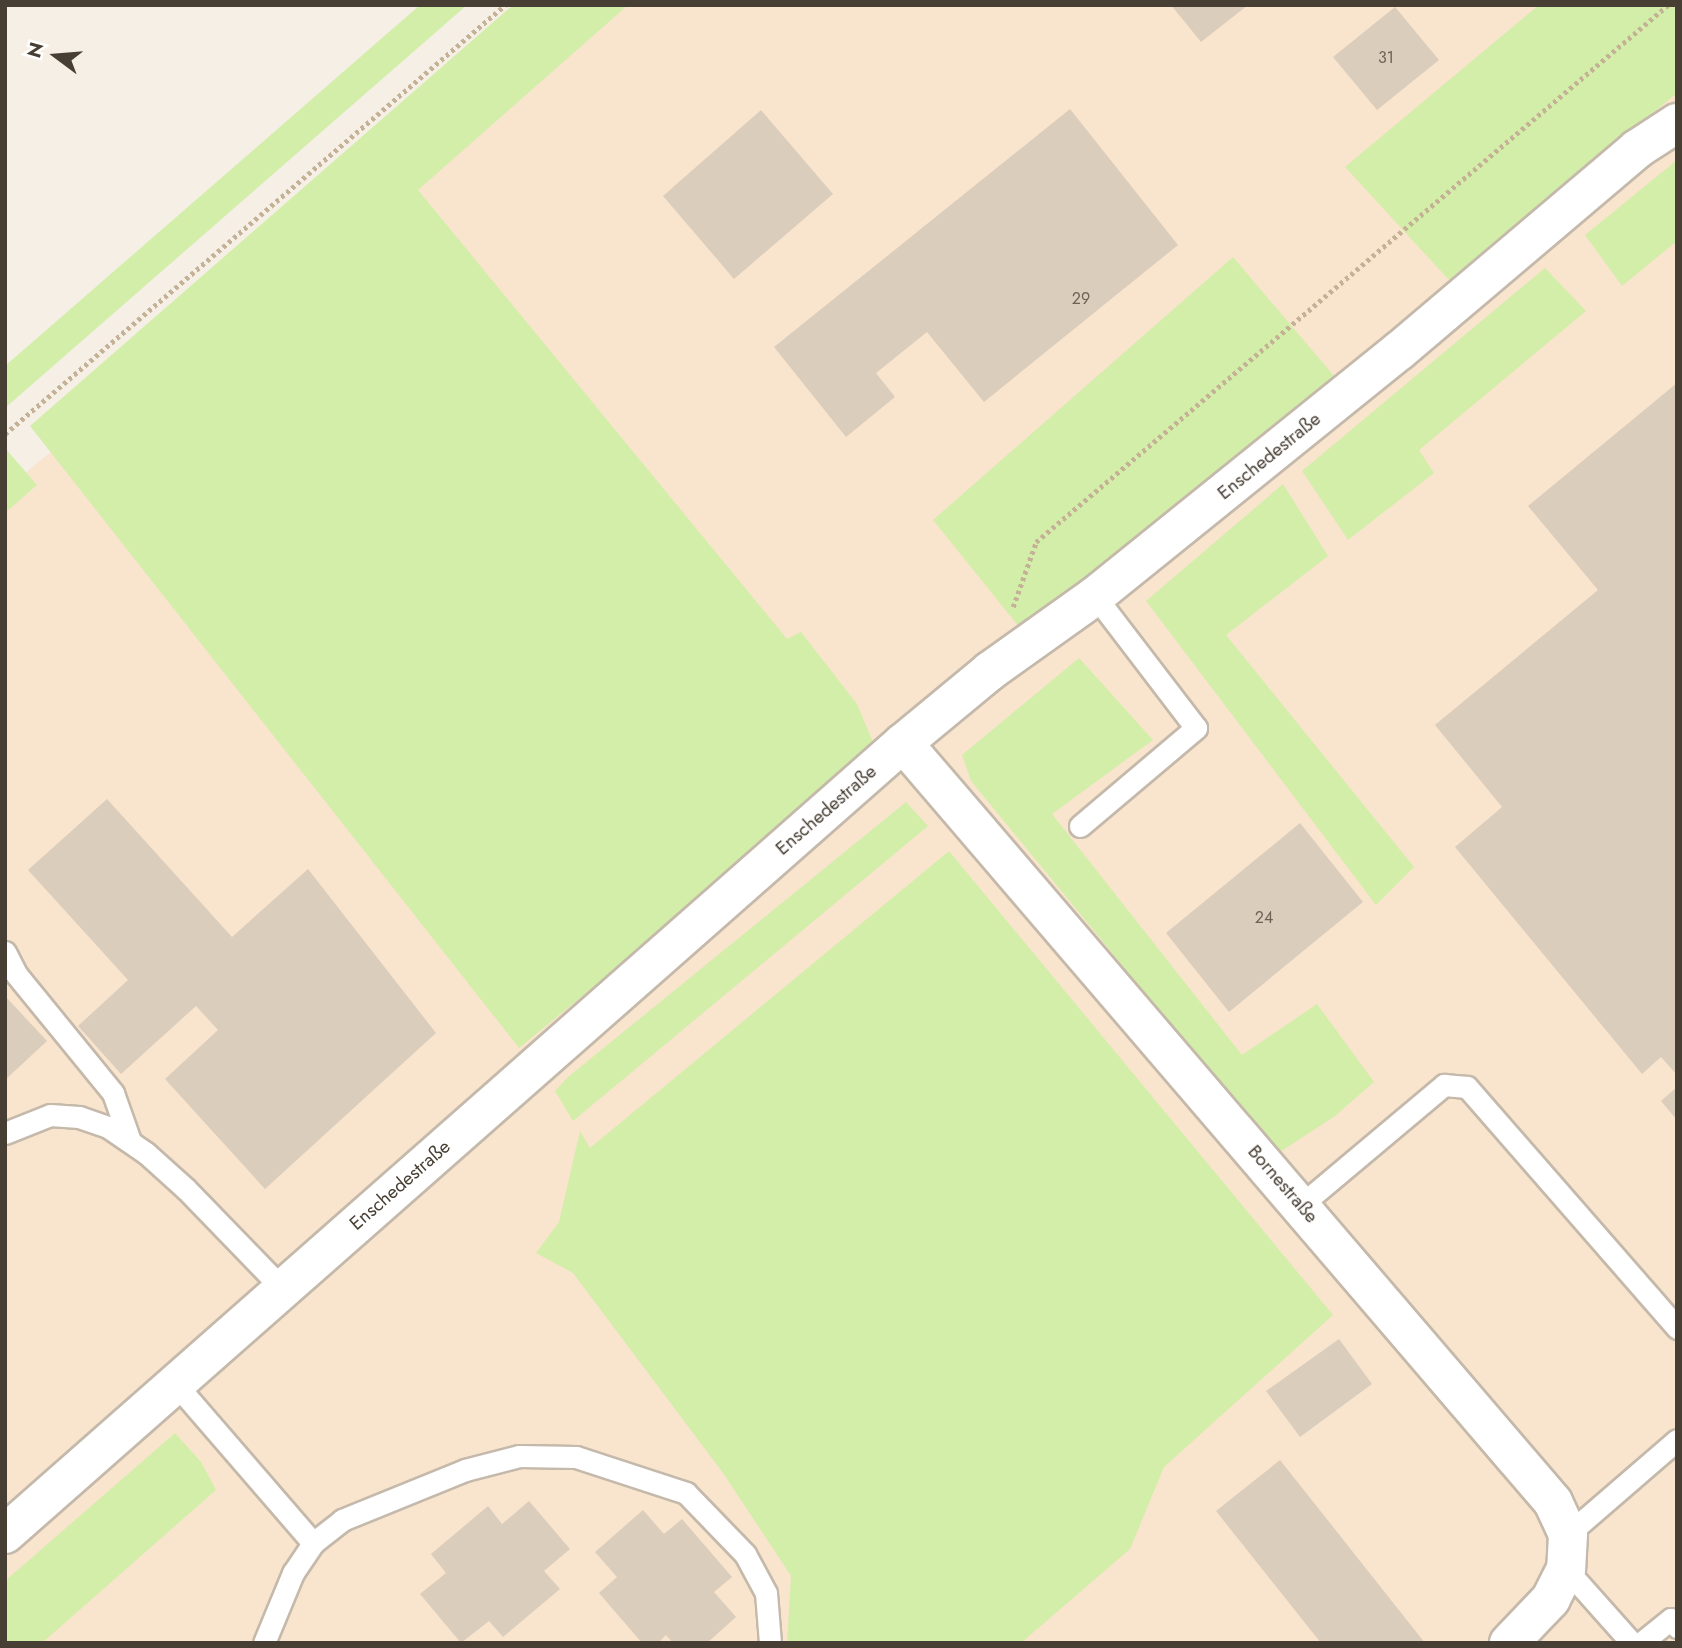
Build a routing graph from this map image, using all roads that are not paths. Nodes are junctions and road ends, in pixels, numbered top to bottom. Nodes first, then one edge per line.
1 (1677, 123) edge
2 (1095, 596) junction
3 (903, 743) junction
4 (1080, 826) dead end
5 (5, 953) edge
6 (5, 1133) edge
7 (130, 1141) junction
8 (1301, 1205) junction
9 (282, 1289) junction
10 (1677, 1328) edge
11 (174, 1382) junction
12 (1677, 1440) edge
13 (5, 1534) edge
14 (313, 1543) junction
15 (1567, 1551) junction
16 (1675, 1620) edge
17 (264, 1643) edge
18 (770, 1643) edge
19 (1509, 1643) edge
20 (1632, 1643) edge
21 (1641, 1643) edge

1 - 2 street, Enschedestraße
2 - 3 street, Enschedestraße
2 - 4 lane
3 - 8 street, Bornestraße
3 - 9 street, Enschedestraße
5 - 7 lane
6 - 7 lane
7 - 9 lane
8 - 10 lane
8 - 15 street, Bornestraße
9 - 11 street, Enschedestraße
11 - 13 street, Enschedestraße
11 - 14 lane
12 - 15 lane
14 - 17 lane
14 - 18 lane
15 - 19 street
15 - 20 lane
16 - 21 lane

